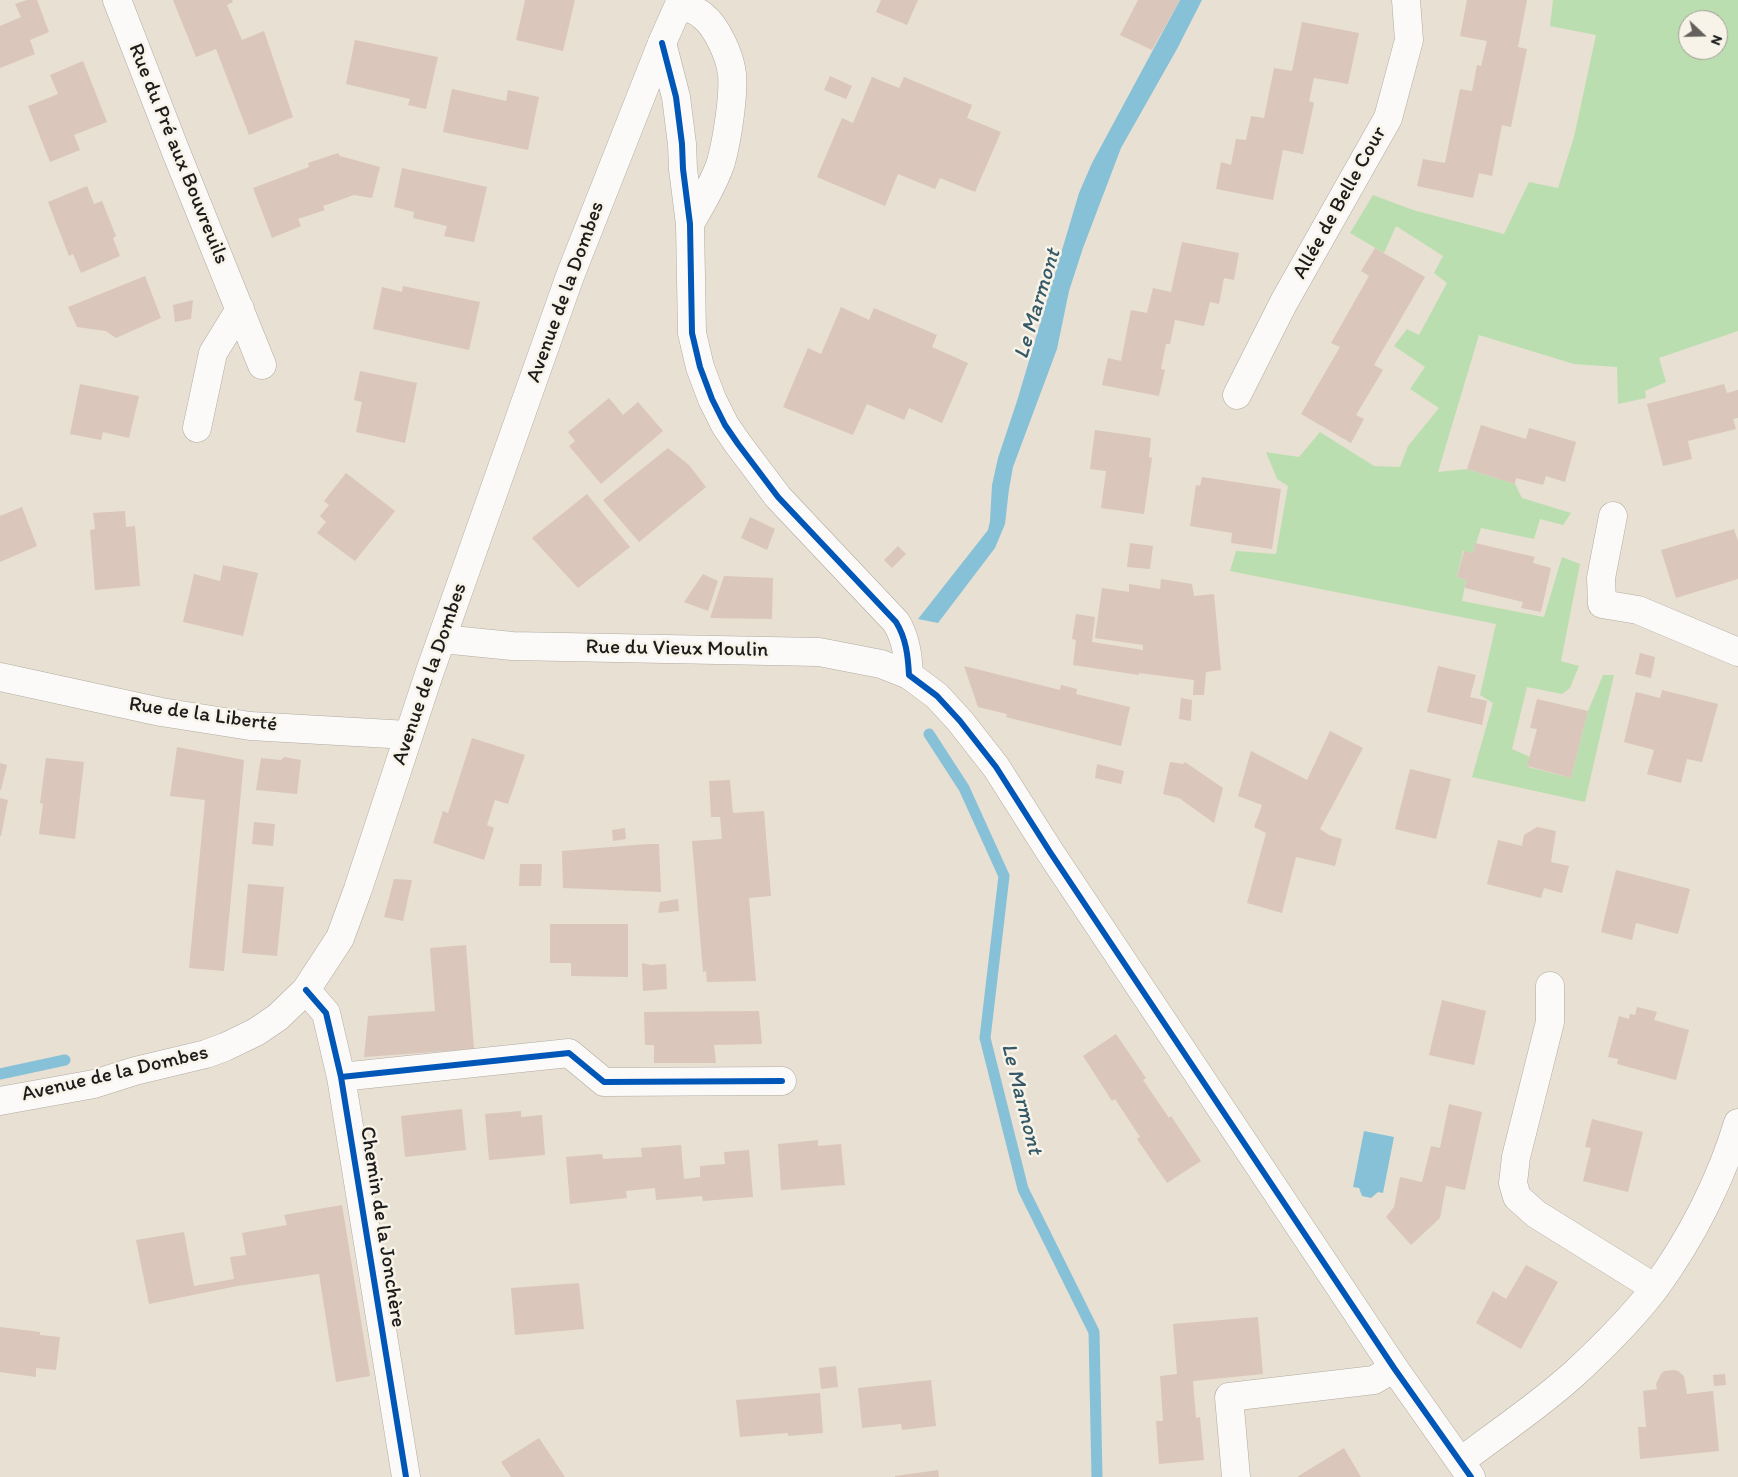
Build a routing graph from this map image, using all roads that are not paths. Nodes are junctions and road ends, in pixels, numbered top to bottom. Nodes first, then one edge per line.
1 (117, 0) edge
2 (1406, 0) edge
3 (680, 2) edge
4 (662, 42) junction
5 (690, 224) junction
6 (240, 309) junction
7 (262, 365) dead end
8 (1236, 395) dead end
9 (196, 428) dead end
10 (1613, 516) dead end
11 (442, 639) junction
12 (1738, 652) edge
13 (909, 675) junction
14 (0, 677) edge
15 (408, 735) junction
16 (1550, 986) dead end
17 (306, 990) junction
18 (341, 1078) junction
19 (782, 1081) dead end
20 (0, 1101) edge
21 (1738, 1123) edge
22 (1655, 1288) junction
23 (1394, 1368) junction
24 (1466, 1469) edge
25 (406, 1477) edge
26 (1236, 1477) edge

1 - 6 street, Rue du Pré aux Bouvreuils
2 - 8 street, Allée de Belle Cour
3 - 4 street, Avenue de la Dombes
3 - 5 street
4 - 5 street
4 - 11 street, Avenue de la Dombes
5 - 13 street
6 - 7 street, Rue du Pré aux Bouvreuils
6 - 9 street
10 - 12 street
11 - 13 street, Rue du Vieux Moulin
11 - 15 street, Avenue de la Dombes
13 - 23 street, Rue du Vieux Moulin
14 - 15 street, Rue de la Liberté
15 - 17 street, Avenue de la Dombes
16 - 22 street
17 - 18 street, Chemin de la Jonchère
17 - 20 street, Avenue de la Dombes
18 - 19 street
18 - 25 street, Chemin de la Jonchère
21 - 22 street
22 - 24 street
23 - 24 street, Rue du Vieux Moulin
23 - 26 street

